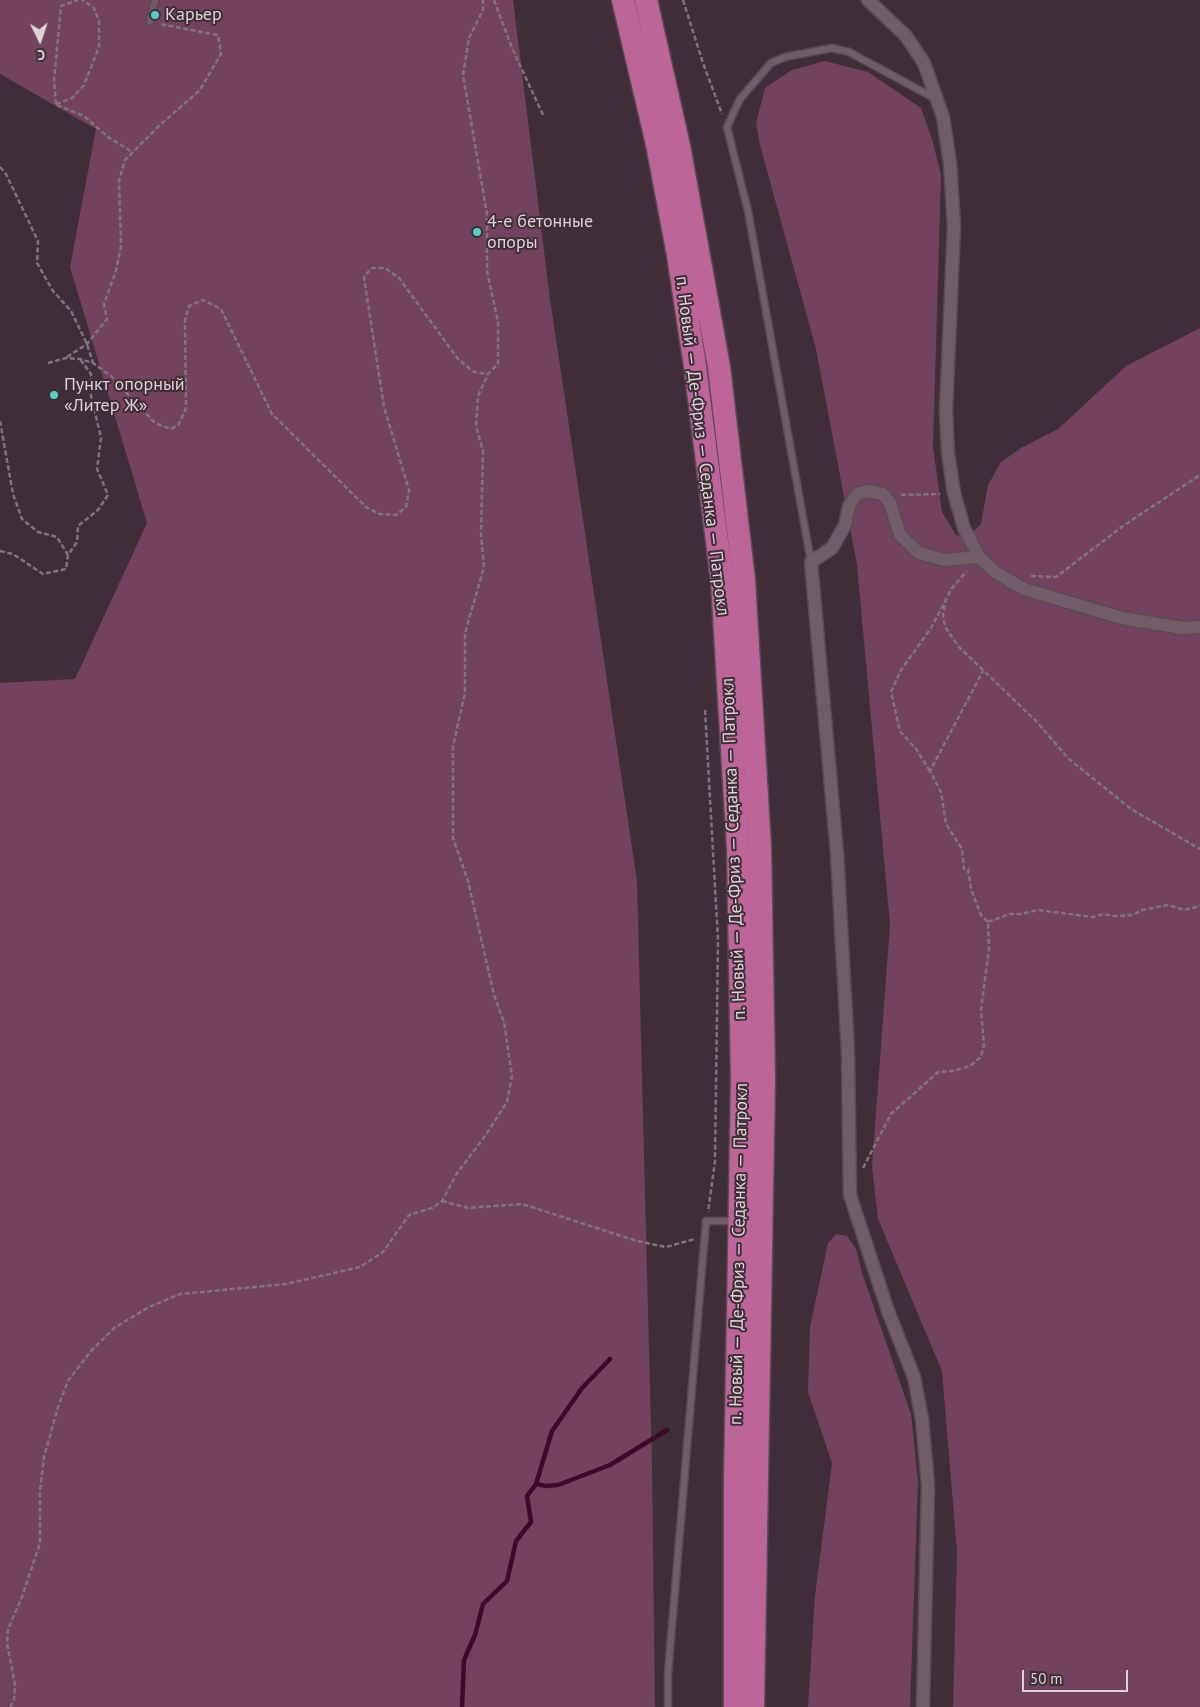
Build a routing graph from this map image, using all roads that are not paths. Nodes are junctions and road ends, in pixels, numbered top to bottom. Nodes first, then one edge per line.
1 (155, 0) edge
2 (623, 0) edge
3 (646, 0) edge
4 (868, 0) edge
5 (150, 22) road end
6 (938, 100) junction
7 (979, 557) junction
8 (811, 562) junction
9 (1200, 626) edge
10 (733, 1221) dead end
11 (668, 1707) edge
12 (735, 1707) edge
13 (753, 1707) edge
14 (922, 1707) edge

1 - 5 lane
2 - 12 highway, п. Новый — Де-Фриз — Седанка — Патрокл
3 - 13 highway, п. Новый — Де-Фриз — Седанка — Патрокл
4 - 6 street
6 - 7 street
6 - 8 lane
7 - 8 street
7 - 9 street
8 - 14 street
10 - 11 lane

